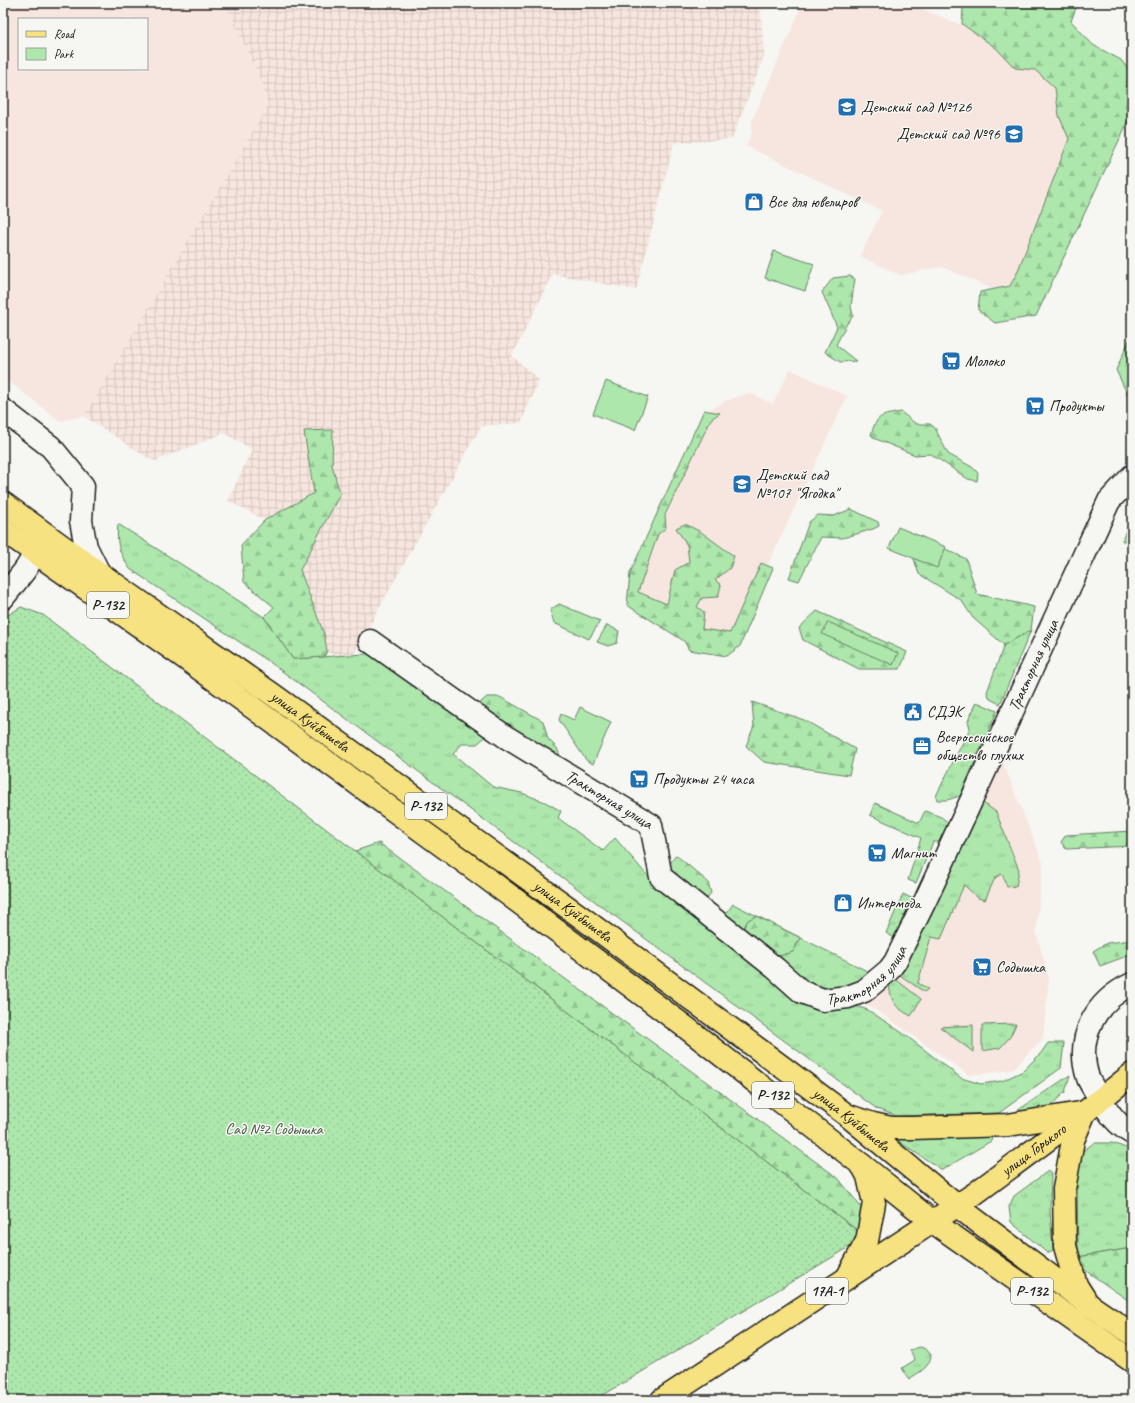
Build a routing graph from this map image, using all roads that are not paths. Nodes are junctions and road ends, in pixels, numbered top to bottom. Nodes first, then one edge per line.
1 (3, 410) edge
2 (1132, 476) edge
3 (3, 503) edge
4 (3, 530) edge
5 (35, 554) junction
6 (99, 573) junction
7 (3, 598) edge
8 (370, 642) dead end
9 (1132, 984) edge
10 (1132, 1074) edge
11 (1093, 1106) junction
12 (848, 1116) junction
13 (1132, 1133) edge
14 (862, 1165) junction
15 (957, 1206) junction
16 (933, 1222) junction
17 (846, 1279) junction
18 (1088, 1304) junction
19 (1132, 1334) edge
20 (1132, 1361) edge
21 (662, 1400) edge

1 - 6 street
2 - 8 street, Тракторная улица
3 - 6 main road, улица Куйбышева / Р-132
4 - 5 main road, улица Куйбышева / Р-132
5 - 7 street
5 - 14 main road, улица Куйбышева / Р-132
6 - 12 main road, улица Куйбышева / Р-132
9 - 11 street
10 - 11 main road, улица Горького
11 - 12 main road
11 - 13 street
11 - 15 main road, улица Горького
11 - 18 main road
12 - 15 main road, улица Куйбышева / Р-132
14 - 16 main road, улица Куйбышева / Р-132
14 - 17 main road
15 - 16 main road, улица Горького
15 - 18 main road, улица Куйбышева / Р-132
16 - 17 main road, 17А-1
16 - 20 main road, улица Куйбышева / Р-132
17 - 21 main road, 17А-1
18 - 19 main road, улица Куйбышева / Р-132

